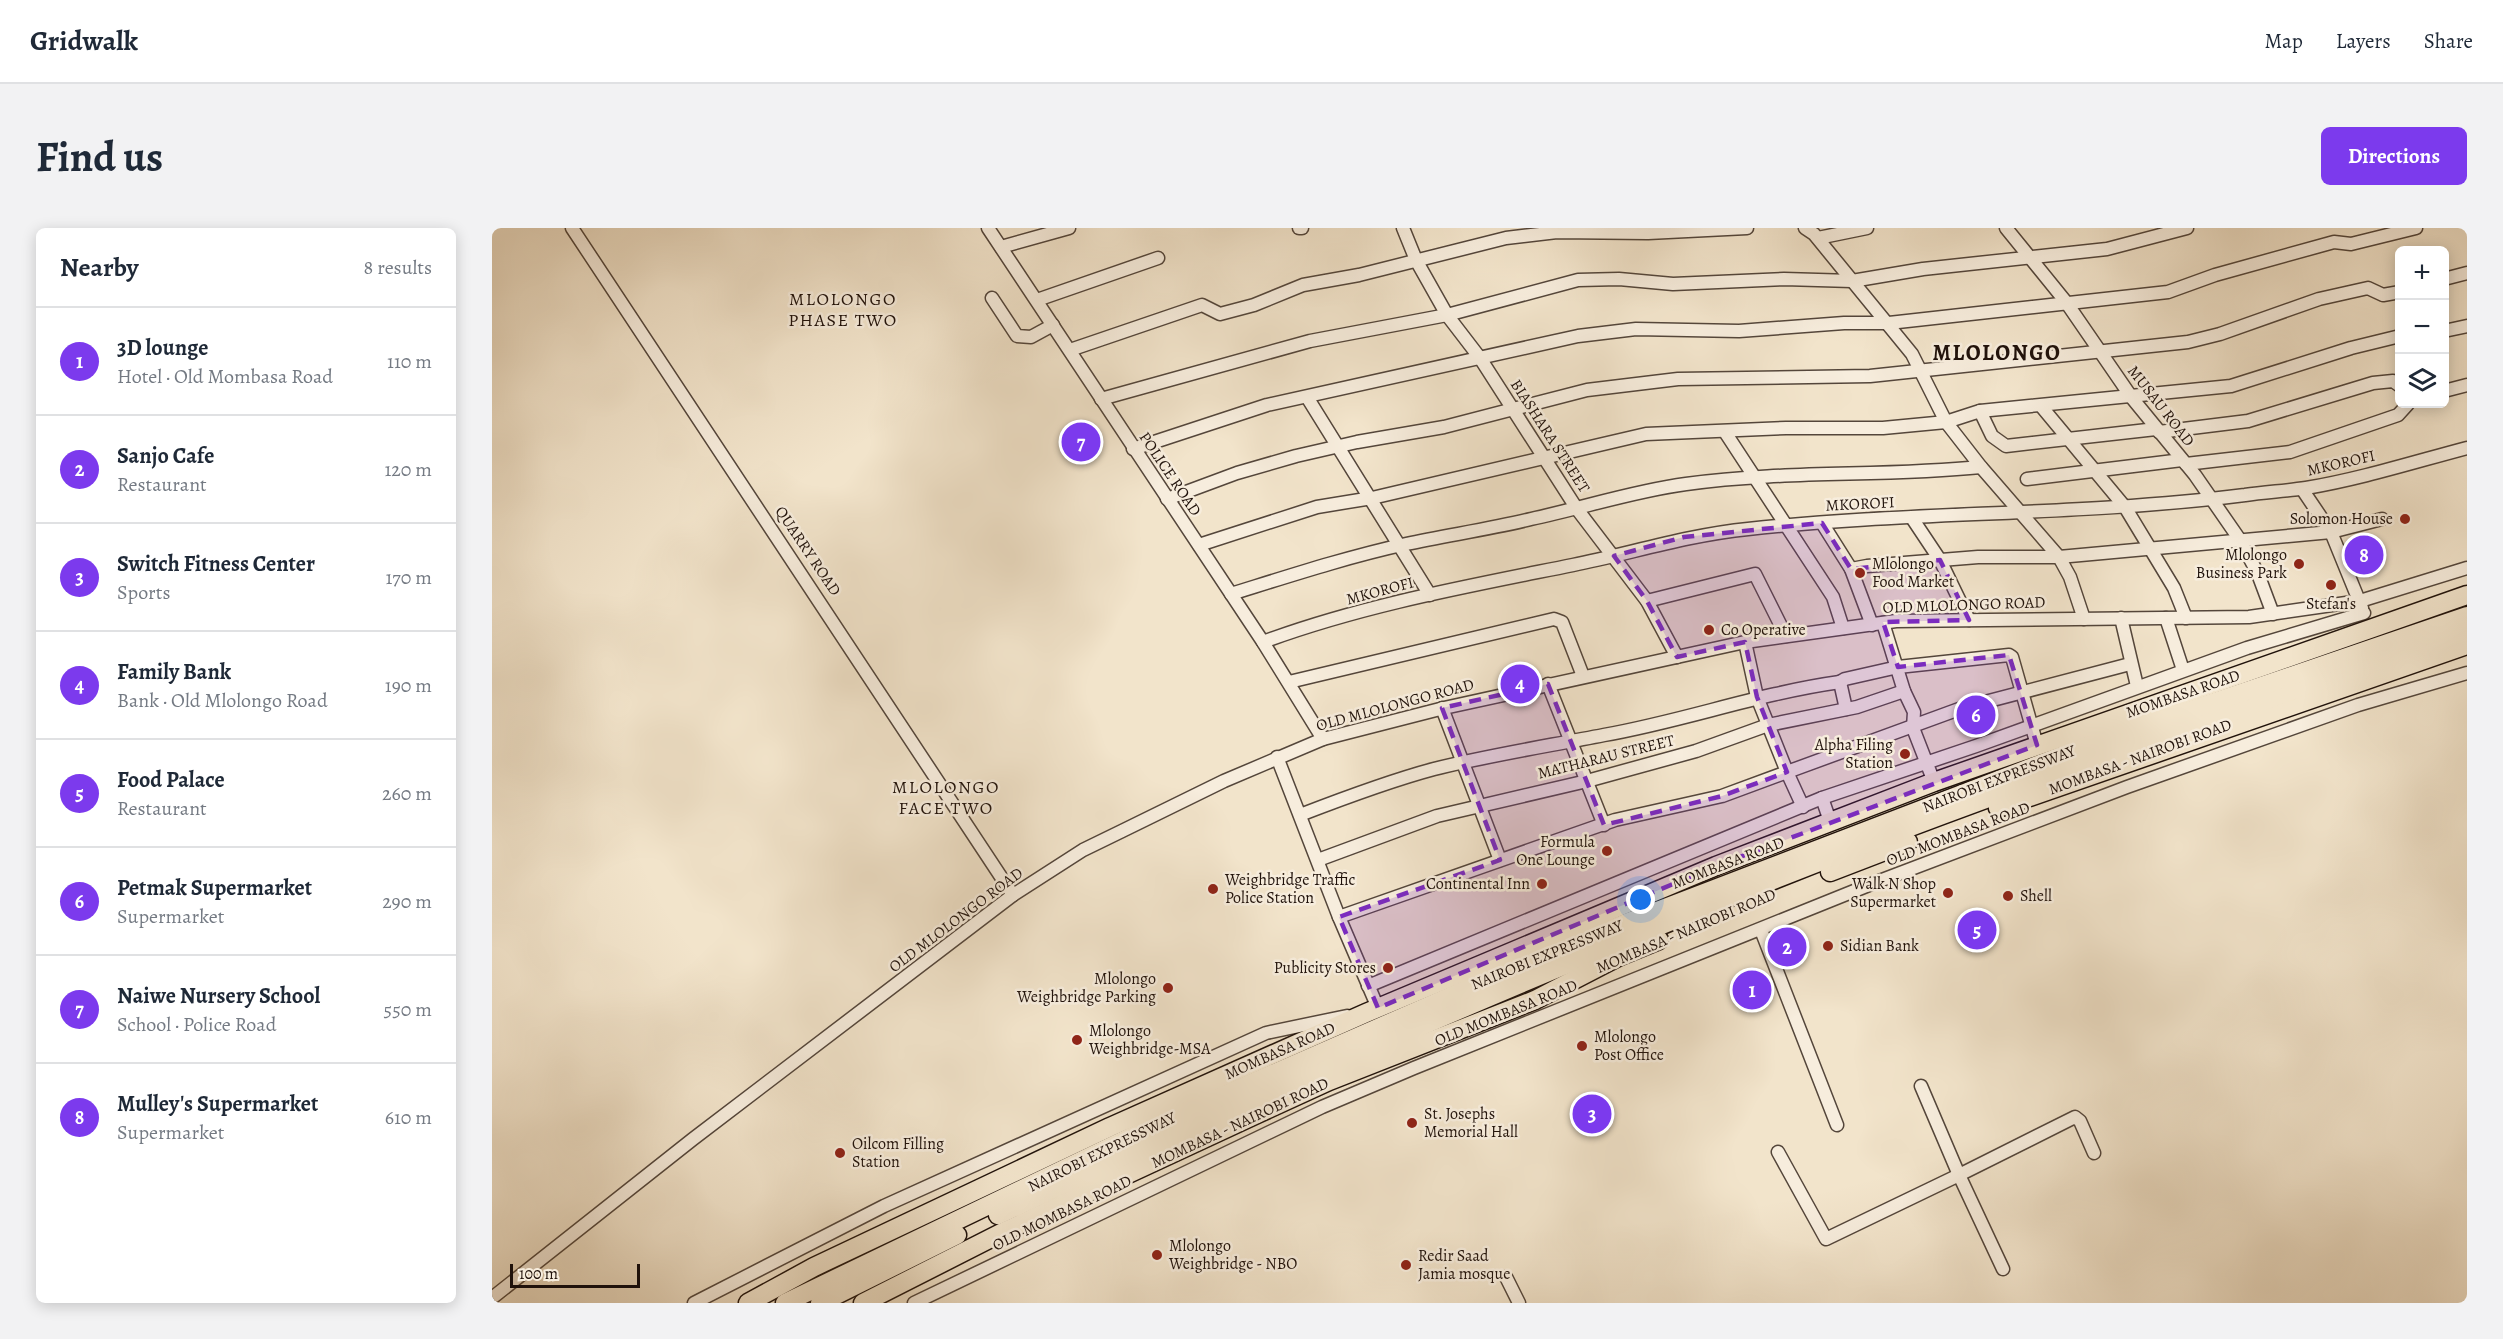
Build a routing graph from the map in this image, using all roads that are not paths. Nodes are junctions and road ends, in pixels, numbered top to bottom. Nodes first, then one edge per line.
1 (572, 228) edge
2 (988, 228) edge
3 (1069, 228) edge
4 (1403, 228) edge
5 (1747, 228) edge
6 (1805, 228) edge
7 (1868, 228) edge
8 (2006, 228) edge
9 (2187, 228) edge
10 (2416, 228) edge
11 (1818, 238) junction
12 (1001, 247) junction
13 (1158, 258) dead end
14 (2032, 258) junction
15 (1416, 260) junction
16 (2467, 273) edge
17 (2449, 278) edge
18 (1852, 281) junction
19 (2395, 293) edge
20 (992, 298) dead end
21 (1036, 300) junction
22 (2066, 302) junction
23 (1448, 315) junction
24 (1889, 323) junction
25 (1053, 325) junction
26 (2467, 326) edge
27 (2449, 330) edge
28 (2395, 337) edge
29 (1070, 350) junction
30 (2099, 352) junction
31 (1480, 358) junction
32 (1922, 370) junction
33 (2395, 382) edge
34 (2467, 386) edge
35 (2449, 390) edge
36 (1307, 397) junction
37 (2132, 398) junction
38 (1101, 399) junction
39 (2040, 406) junction
40 (2404, 408) edge
41 (1513, 409) junction
42 (1980, 411) junction
43 (1946, 422) junction
44 (2158, 430) junction
45 (1725, 432) junction
46 (2067, 439) junction
47 (1338, 446) junction
48 (1133, 448) junction
49 (2467, 448) edge
50 (1544, 458) junction
51 (2184, 462) junction
52 (1981, 467) junction
53 (2094, 472) junction
54 (1752, 476) junction
55 (2027, 479) dead end
56 (2302, 489) junction
57 (1372, 498) junction
58 (1167, 499) junction
59 (2210, 499) junction
60 (2124, 507) junction
61 (1577, 509) junction
62 (2021, 513) junction
63 (1912, 518) junction
64 (2382, 519) dead end
65 (1822, 523) junction
66 (1787, 525) junction
67 (2331, 532) junction
68 (2240, 540) junction
69 (1199, 545) junction
70 (1401, 546) junction
71 (2150, 548) junction
72 (1614, 556) junction
73 (2059, 557) junction
74 (1940, 560) junction
75 (2467, 568) edge
76 (1851, 570) junction
77 (1231, 594) junction
78 (1430, 595) junction
79 (2467, 595) edge
80 (1647, 601) junction
81 (2273, 614) junction
82 (2364, 614) junction
83 (2467, 616) edge
84 (2121, 618) junction
85 (2166, 618) junction
86 (2186, 618) junction
87 (2084, 619) junction
88 (1969, 620) junction
89 (1878, 624) junction
90 (1843, 628) junction
91 (2467, 631) edge
92 (1786, 636) junction
93 (1263, 642) junction
94 (1745, 642) junction
95 (2467, 645) edge
96 (1677, 657) junction
97 (2130, 664) junction
98 (1898, 667) junction
99 (2183, 670) junction
100 (2467, 673) edge
101 (1583, 676) junction
102 (1289, 682) junction
103 (1840, 682) junction
104 (1548, 684) junction
105 (2137, 686) junction
106 (1904, 691) junction
107 (2022, 693) junction
108 (1757, 697) junction
109 (1442, 708) junction
110 (1846, 709) junction
111 (1768, 725) junction
112 (2029, 725) junction
113 (1913, 728) junction
114 (1323, 739) junction
115 (1569, 740) junction
116 (2037, 746) junction
117 (1277, 757) junction
118 (1926, 762) junction
119 (1463, 764) junction
120 (1787, 772) junction
121 (1587, 781) junction
122 (1934, 782) junction
123 (1822, 798) junction
124 (1481, 806) junction
125 (1803, 807) junction
126 (1300, 814) junction
127 (1831, 824) junction
128 (1604, 825) junction
129 (1318, 860) junction
130 (1500, 860) junction
131 (1013, 895) junction
132 (1339, 917) junction
133 (1761, 930) junction
134 (1368, 986) junction
135 (1372, 1010) junction
136 (1921, 1086) dead end
137 (1837, 1125) dead end
138 (1778, 1152) dead end
139 (2094, 1153) dead end
140 (1959, 1175) junction
141 (2003, 1269) dead end
142 (1506, 1277) dead end
143 (493, 1298) edge
144 (694, 1303) edge
145 (748, 1303) edge
146 (785, 1303) edge
147 (820, 1303) edge
148 (863, 1303) edge
149 (914, 1303) edge
150 (1519, 1303) edge

1 - 131 street, QUARRY ROAD
2 - 12 street, POLICE ROAD
3 - 12 street
4 - 15 street, BIASHARA STREET
5 - 15 street
6 - 11 street
7 - 11 street
8 - 14 street, MUSAU ROAD
9 - 14 street
10 - 22 street
11 - 18 street
12 - 21 street, POLICE ROAD
13 - 21 street
14 - 18 street
14 - 22 street, MUSAU ROAD
15 - 23 street, BIASHARA STREET
15 - 29 street
16 - 17 street
18 - 23 street
18 - 24 street
19 - 30 street
20 - 25 street
21 - 25 street, POLICE ROAD
22 - 24 street
22 - 30 street, MUSAU ROAD
23 - 31 street, BIASHARA STREET
23 - 38 street
24 - 31 street
24 - 32 street
25 - 29 street, POLICE ROAD
26 - 27 street
28 - 37 street
29 - 38 street, POLICE ROAD
30 - 32 street
30 - 37 street, MUSAU ROAD
31 - 36 street
31 - 41 street, BIASHARA STREET
32 - 41 street
32 - 43 street
33 - 44 street
34 - 35 street
36 - 47 street
36 - 48 street
37 - 39 street
37 - 44 street, MUSAU ROAD
38 - 48 street, POLICE ROAD
39 - 42 street
39 - 46 street
40 - 51 street
41 - 47 street
41 - 50 street, BIASHARA STREET
42 - 43 street
42 - 46 street
43 - 45 street
43 - 52 street
44 - 46 street
44 - 51 street, MUSAU ROAD
45 - 50 street
45 - 54 street
46 - 53 street
47 - 57 street
47 - 58 street
48 - 58 street, POLICE ROAD
49 - 56 street, MKOROFI
50 - 57 street
50 - 61 street, BIASHARA STREET
51 - 53 street
51 - 59 street, MUSAU ROAD
52 - 54 street
52 - 62 street
53 - 55 street
53 - 60 street
54 - 61 street
54 - 66 street
56 - 59 street, MKOROFI
56 - 67 street
57 - 69 street
57 - 70 street
58 - 69 street, POLICE ROAD
59 - 60 street, MKOROFI
59 - 68 street, MUSAU ROAD
60 - 62 street, MKOROFI
60 - 71 street
61 - 70 street
61 - 72 street, BIASHARA STREET
62 - 63 street, MKOROFI
62 - 73 street
63 - 65 street, MKOROFI
63 - 74 street
64 - 67 street
65 - 66 street, MKOROFI
65 - 76 street
66 - 72 street, MKOROFI
66 - 90 street
67 - 68 street
67 - 82 street
68 - 71 street
68 - 81 street, MUSAU ROAD
69 - 77 street, POLICE ROAD
70 - 77 street
70 - 78 street
71 - 73 street
71 - 86 street
72 - 78 street, MKOROFI
72 - 80 street, BIASHARA STREET
73 - 74 street
73 - 87 street
74 - 76 street
74 - 88 street
75 - 82 street, OLD MLOLONGO ROAD
76 - 89 street
77 - 93 street, POLICE ROAD
78 - 93 street, MKOROFI
79 - 82 highway, MOMBASA ROAD
80 - 92 street
80 - 96 street, BIASHARA STREET
81 - 82 street, OLD MLOLONGO ROAD
81 - 86 street, OLD MLOLONGO ROAD
82 - 99 street
82 - 116 highway, MOMBASA ROAD
83 - 146 highway, NAIROBI EXPRESSWAY
84 - 85 street, OLD MLOLONGO ROAD
84 - 87 street, OLD MLOLONGO ROAD
84 - 97 street
85 - 86 street, OLD MLOLONGO ROAD
85 - 99 street
87 - 88 street, OLD MLOLONGO ROAD
88 - 89 street, OLD MLOLONGO ROAD
89 - 90 street, OLD MLOLONGO ROAD
89 - 98 street
90 - 92 street, OLD MLOLONGO ROAD
91 - 147 highway, NAIROBI EXPRESSWAY
92 - 94 street, OLD MLOLONGO ROAD
93 - 102 street, POLICE ROAD
94 - 96 street, OLD MLOLONGO ROAD
94 - 108 street
95 - 148 highway, MOMBASA - NAIROBI ROAD
96 - 101 street, OLD MLOLONGO ROAD
97 - 105 street
97 - 107 street
98 - 103 street, MATHARAU STREET
98 - 106 street
98 - 107 street, MATHARAU STREET
99 - 105 street
100 - 133 street, OLD MOMBASA ROAD
101 - 102 street
101 - 104 street, OLD MLOLONGO ROAD
102 - 114 street, POLICE ROAD
103 - 108 street, MATHARAU STREET
103 - 110 street
104 - 109 street, OLD MLOLONGO ROAD
104 - 115 street
105 - 112 street
106 - 110 street, MATHARAU STREET
106 - 113 street
107 - 112 street
107 - 113 street
108 - 111 street
108 - 115 street, MATHARAU STREET
109 - 114 street, OLD MLOLONGO ROAD
109 - 119 street
110 - 111 street, MATHARAU STREET
111 - 120 street
111 - 121 street, MATHARAU STREET
112 - 116 street
112 - 118 street
113 - 118 street
113 - 120 street
114 - 117 street, OLD MLOLONGO ROAD
115 - 119 street, MATHARAU STREET
115 - 121 street
116 - 122 highway, MOMBASA ROAD
117 - 126 street
117 - 131 street, OLD MLOLONGO ROAD
118 - 122 street
118 - 123 street
119 - 124 street
119 - 126 street, MATHARAU STREET
120 - 125 street
120 - 128 street
121 - 124 street, MATHARAU STREET
121 - 128 street
122 - 127 highway, MOMBASA ROAD
123 - 125 street
123 - 127 street
124 - 129 street, MATHARAU STREET
124 - 130 street
125 - 134 street
126 - 129 street
127 - 135 highway, MOMBASA ROAD
128 - 130 street
129 - 132 street
130 - 132 street
131 - 143 street, OLD MLOLONGO ROAD
132 - 134 street
133 - 137 street
133 - 149 street, OLD MOMBASA ROAD
134 - 135 street
135 - 144 street
135 - 145 highway, MOMBASA ROAD
136 - 140 street
138 - 140 street
139 - 140 street
140 - 141 street
142 - 150 street

